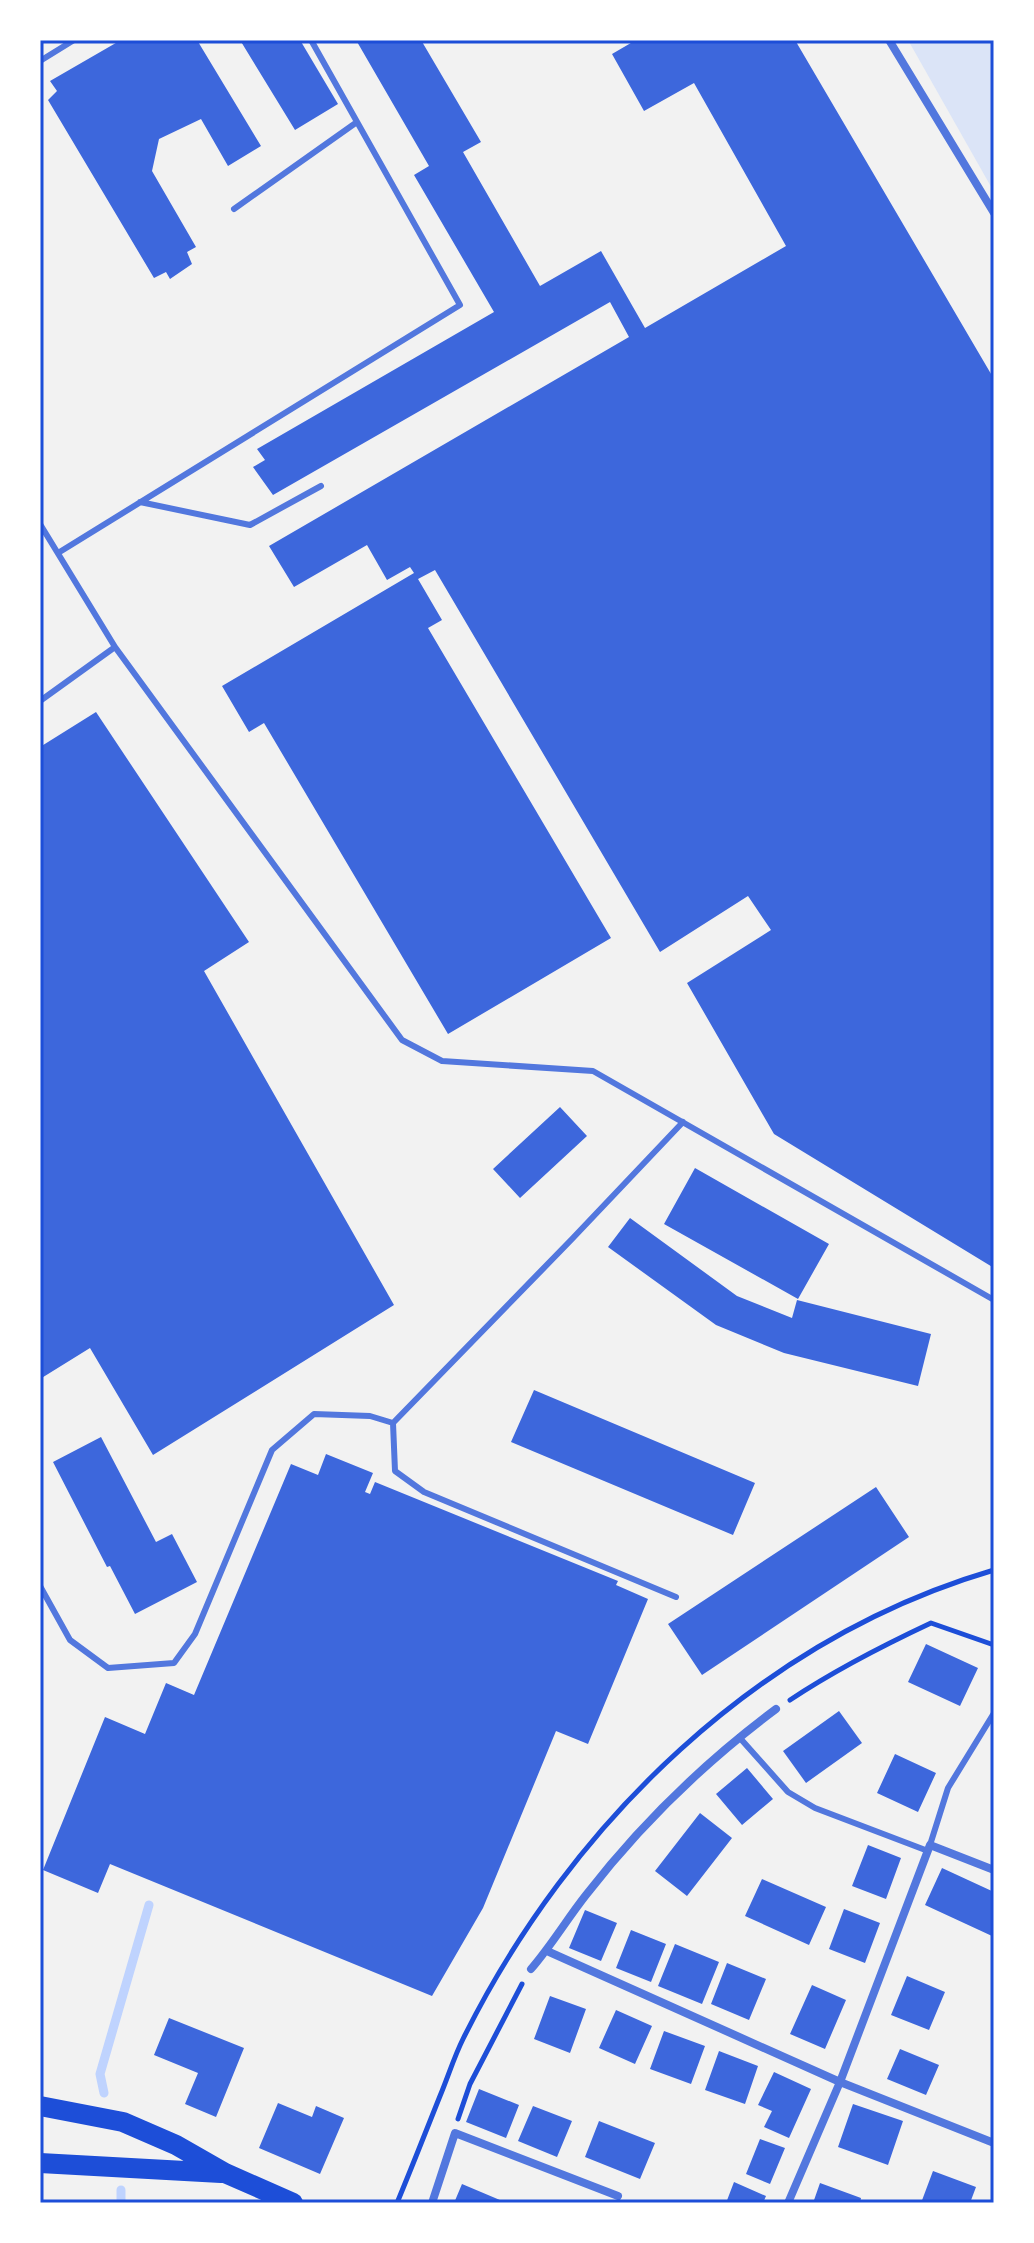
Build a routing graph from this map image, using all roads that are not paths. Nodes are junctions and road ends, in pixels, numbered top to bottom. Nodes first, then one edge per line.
1 (74, 40) edge
2 (311, 40) edge
3 (889, 40) edge
4 (40, 61) edge
5 (357, 122) junction
6 (234, 209) dead end
7 (994, 213) edge
8 (321, 486) dead end
9 (140, 502) junction
10 (40, 524) edge
11 (58, 553) junction
12 (115, 647) junction
13 (40, 701) edge
14 (683, 1122) junction
15 (994, 1300) edge
16 (393, 1423) junction
17 (40, 1586) edge
18 (676, 1597) dead end
19 (776, 1709) road end
20 (994, 1713) edge
21 (739, 1737) junction
22 (929, 1848) junction
23 (994, 1870) edge
24 (547, 1951) junction
25 (531, 1969) road end
26 (840, 2082) junction
27 (40, 2106) edge
28 (994, 2143) edge
29 (40, 2163) edge
30 (225, 2173) junction
31 (618, 2196) dead end
32 (293, 2203) edge
33 (432, 2203) edge
34 (788, 2203) edge

1 - 4 lane
2 - 5 lane
3 - 7 street
5 - 6 lane
5 - 9 lane
8 - 9 lane
9 - 11 lane
10 - 11 lane
11 - 12 lane
12 - 13 lane
12 - 14 lane
14 - 15 lane
14 - 16 lane
16 - 17 lane
16 - 18 lane
19 - 21 street
20 - 22 lane
21 - 22 lane
21 - 24 street
22 - 23 street
22 - 26 street
24 - 25 street
24 - 26 street
26 - 28 street
26 - 34 street
27 - 30 main road
29 - 30 main road
30 - 32 main road
31 - 33 street

